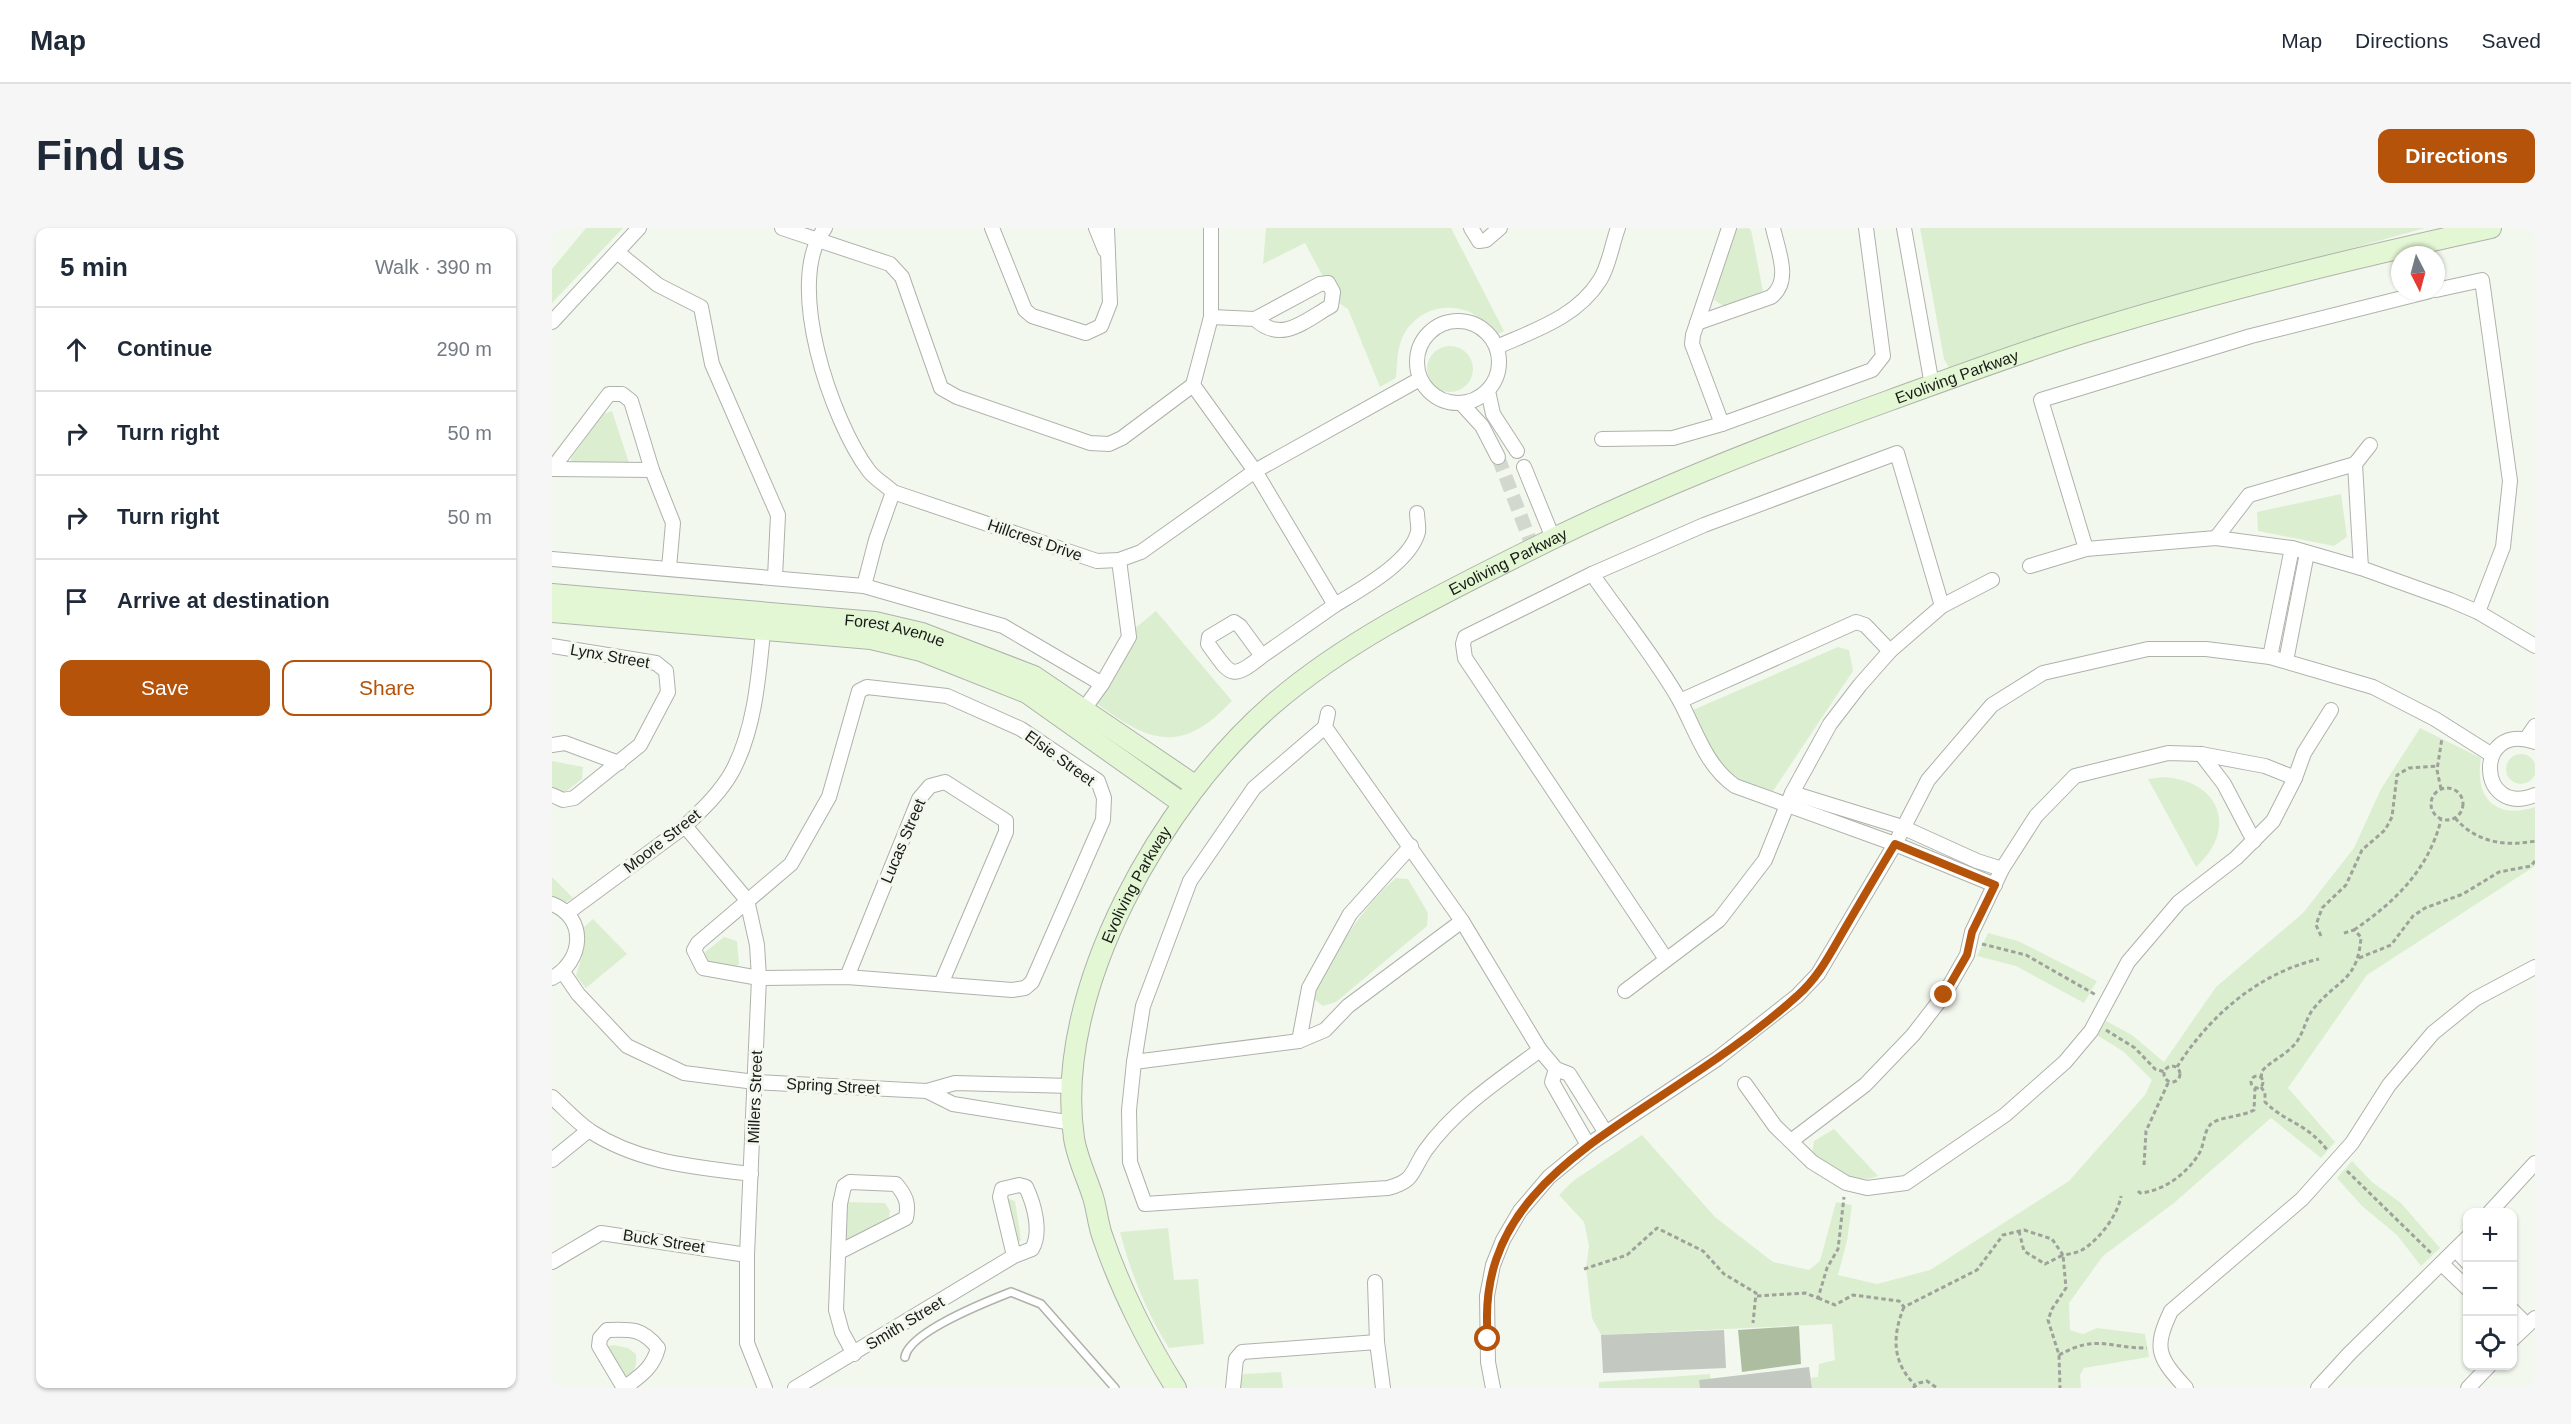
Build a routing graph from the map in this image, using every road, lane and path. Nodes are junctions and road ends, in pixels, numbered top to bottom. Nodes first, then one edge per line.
1 (639, 228) edge
2 (782, 228) edge
3 (825, 228) edge
4 (992, 228) edge
5 (1096, 228) edge
6 (1107, 228) edge
7 (1210, 228) edge
8 (1471, 228) edge
9 (1500, 228) edge
10 (1618, 228) edge
11 (1729, 228) edge
12 (1773, 228) edge
13 (1866, 228) edge
14 (1904, 228) edge
15 (2491, 228) edge
16 (818, 241) junction
17 (617, 252) junction
18 (1107, 254) junction
19 (2445, 288) edge
20 (2394, 300) edge
21 (1211, 317) junction
22 (1255, 319) junction
23 (552, 321) edge
24 (1698, 323) junction
25 (1497, 347) junction
26 (1420, 379) junction
27 (1193, 385) junction
28 (1932, 385) junction
29 (1488, 391) junction
30 (1461, 403) junction
31 (1722, 424) junction
32 (1602, 439) dead end
33 (2370, 445) dead end
34 (1517, 452) dead end
35 (1498, 457) tunnel mouth
36 (2355, 464) junction
37 (1524, 467) dead end
38 (552, 469) edge
39 (652, 470) junction
40 (1254, 471) junction
41 (893, 492) junction
42 (1417, 513) dead end
43 (2216, 537) junction
44 (1553, 538) junction
45 (2292, 548) junction
46 (2086, 549) junction
47 (2307, 553) junction
48 (552, 559) edge
49 (1119, 560) junction
50 (2030, 566) dead end
51 (669, 568) junction
52 (2361, 568) junction
53 (1592, 574) junction
54 (775, 577) junction
55 (1992, 580) dead end
56 (864, 586) junction
57 (552, 594) edge
58 (1335, 605) junction
59 (1942, 606) junction
60 (552, 612) edge
61 (2478, 612) junction
62 (764, 620) junction
63 (552, 646) edge
64 (2535, 646) edge
65 (1890, 651) junction
66 (1262, 656) dead end
67 (2270, 657) junction
68 (2286, 661) junction
69 (1102, 684) junction
70 (1680, 701) junction
71 (2331, 710) dead end
72 (1328, 713) dead end
73 (1079, 717) junction
74 (2535, 726) edge
75 (1325, 727) junction
76 (2448, 727) junction
77 (2531, 741) edge
78 (552, 745) edge
79 (2201, 754) junction
80 (2492, 755) junction
81 (619, 763) junction
82 (2437, 766) junction
83 (2295, 778) junction
84 (1196, 786) junction
85 (2441, 789) junction
86 (1792, 793) junction
87 (2535, 795) edge
88 (558, 798) edge
89 (1182, 803) junction
90 (1788, 807) junction
91 (2455, 818) junction
92 (2441, 820) junction
93 (685, 826) junction
94 (1902, 827) junction
95 (2254, 841) junction
96 (2535, 841) edge
97 (1895, 844) junction
98 (1411, 846) junction
99 (2535, 861) edge
100 (2002, 869) junction
101 (1995, 885) junction
102 (747, 900) junction
103 (552, 904) edge
104 (567, 913) junction
105 (1462, 921) junction
106 (2354, 930) junction
107 (2341, 934) dead end
108 (2321, 936) dead end
109 (1970, 942) junction
110 (2359, 958) junction
111 (1666, 959) junction
112 (2319, 959) dead end
113 (2535, 968) edge
114 (557, 975) edge
115 (847, 977) junction
116 (759, 978) junction
117 (941, 984) junction
118 (1625, 991) dead end
119 (2108, 1001) junction
120 (2095, 1024) junction
121 (1299, 1041) junction
122 (1540, 1050) junction
123 (1134, 1062) junction
124 (2177, 1067) junction
125 (1556, 1069) junction
126 (2164, 1072) junction
127 (2261, 1078) junction
128 (2169, 1081) junction
129 (755, 1082) junction
130 (1745, 1084) dead end
131 (1071, 1086) junction
132 (2261, 1087) junction
133 (2255, 1088) junction
134 (927, 1091) junction
135 (552, 1097) edge
136 (1073, 1123) junction
137 (590, 1130) junction
138 (1606, 1133) junction
139 (1791, 1141) junction
140 (1588, 1145) junction
141 (552, 1160) edge
142 (2336, 1160) junction
143 (2535, 1163) edge
144 (2144, 1165) dead end
145 (751, 1174) junction
146 (1846, 1183) junction
147 (2138, 1191) dead end
148 (2121, 1196) dead end
149 (2494, 1208) edge
150 (2019, 1231) junction
151 (2463, 1243) edge
152 (2456, 1250) junction
153 (839, 1252) junction
154 (747, 1255) junction
155 (2063, 1255) junction
156 (1014, 1256) junction
157 (552, 1262) edge
158 (2467, 1262) edge
159 (2442, 1264) junction
160 (1584, 1269) dead end
161 (1375, 1282) dead end
162 (2463, 1284) edge
163 (1757, 1296) junction
164 (1818, 1298) junction
165 (1904, 1307) junction
166 (2517, 1313) edge
167 (2531, 1321) edge
168 (1754, 1323) dead end
169 (2517, 1335) edge
170 (1377, 1342) junction
171 (2159, 1348) junction
172 (854, 1354) junction
173 (2059, 1355) junction
174 (905, 1357) dead end
175 (2484, 1370) edge
176 (1914, 1387) edge
177 (624, 1388) edge
178 (765, 1388) edge
179 (795, 1388) edge
180 (1116, 1388) edge
181 (1176, 1388) edge
182 (1233, 1388) edge
183 (1383, 1388) edge
184 (1493, 1388) edge
185 (1936, 1388) edge
186 (2060, 1388) edge
187 (2186, 1388) edge
188 (2318, 1388) edge
189 (2468, 1388) edge

1 - 17 street
2 - 16 street
3 - 16 street, Hillcrest Drive
4 - 18 street
5 - 18 street
6 - 18 street
7 - 21 street
8 - 9 street
10 - 25 street
11 - 24 street
12 - 24 street
13 - 31 street
14 - 28 street
15 - 28 street, Evoliving Parkway
16 - 27 street
16 - 41 street, Hillcrest Drive
17 - 23 street
17 - 54 street
19 - 61 street
20 - 46 street
21 - 22 street
21 - 27 street
22 - 22 street
24 - 31 street
25 - 26 street
25 - 29 street
26 - 30 street
26 - 40 street, Hillcrest Drive
27 - 40 street
28 - 44 street, Evoliving Parkway
29 - 30 street
29 - 34 street
30 - 35 street
31 - 32 street
33 - 36 street
36 - 43 street
36 - 52 street
37 - 44 street
38 - 39 street
38 - 39 street
39 - 51 street
40 - 49 street, Hillcrest Drive
40 - 58 street
41 - 49 street, Hillcrest Drive
41 - 56 street
42 - 58 street
43 - 45 street
43 - 46 street
44 - 84 street, Evoliving Parkway
45 - 47 street
45 - 67 street
46 - 50 street
47 - 52 street
47 - 68 street
48 - 51 street
49 - 69 street
51 - 54 street
52 - 61 street
53 - 59 street
53 - 70 street
53 - 111 street
54 - 56 street
55 - 59 street
56 - 69 street
57 - 62 street, Forest Avenue
58 - 66 street
59 - 65 street
60 - 62 street, Forest Avenue
61 - 64 street
62 - 73 street, Forest Avenue
62 - 93 street, Moore Street
63 - 81 street, Lynx Street
65 - 70 street
65 - 86 street
67 - 68 street
67 - 94 street
68 - 76 street
69 - 73 street
70 - 90 street
71 - 83 street
72 - 75 street
73 - 84 street, Forest Avenue
73 - 89 street, Forest Avenue
74 - 77 street
75 - 98 street
75 - 123 street
76 - 80 street
76 - 82 path
77 - 80 street
78 - 81 street
79 - 83 street
79 - 95 street
79 - 100 street
80 - 87 street
81 - 88 street
82 - 85 path
82 - 108 path
83 - 95 street
84 - 89 street, Evoliving Parkway
85 - 91 path
85 - 92 path
86 - 90 street
86 - 94 street
89 - 131 street, Evoliving Parkway
90 - 97 street
90 - 111 street
91 - 92 path
91 - 96 path
92 - 106 path
93 - 102 street, Millers Street
93 - 104 street, Moore Street
94 - 97 street
94 - 100 street
95 - 119 street
97 - 101 street
97 - 138 street
98 - 105 street
98 - 121 street
99 - 110 path
100 - 101 street
101 - 109 street
102 - 116 street, Millers Street
102 - 116 street, Elsie Street
102 - 117 street, Elsie Street
103 - 104 street
104 - 114 street
105 - 121 street
105 - 122 street
106 - 107 path
106 - 110 path
109 - 119 path
109 - 139 street
110 - 127 path
111 - 118 street
112 - 124 path
113 - 142 street
114 - 129 street, Spring Street
115 - 116 street, Elsie Street
115 - 117 street, Elsie Street
115 - 117 street, Lucas Street
116 - 129 street, Millers Street
119 - 120 street
120 - 126 path
120 - 146 street
121 - 123 street
122 - 123 street
122 - 125 street
124 - 126 path
124 - 128 path
125 - 138 street
125 - 140 street
126 - 128 path
127 - 132 path
127 - 133 path
128 - 144 path
129 - 134 street, Spring Street
129 - 145 street, Millers Street
130 - 139 street
131 - 134 street, Spring Street
131 - 136 street, Evoliving Parkway
132 - 133 path
132 - 142 path
133 - 147 path
134 - 136 street, Spring Street
135 - 137 street
136 - 181 street, Evoliving Parkway
137 - 141 street
137 - 145 street
138 - 140 street
139 - 146 street
140 - 184 street
142 - 159 path
142 - 171 street
143 - 149 street
145 - 154 street, Millers Street
146 - 164 path
148 - 155 path
150 - 155 path
150 - 155 path
150 - 165 path
151 - 152 street
152 - 158 street
152 - 159 street
153 - 153 street
153 - 172 street
154 - 157 street, Buck Street
154 - 178 street, Millers Street
155 - 173 path
156 - 156 street, Smith Street
156 - 172 street, Smith Street
159 - 162 street
159 - 188 street
160 - 163 path
161 - 170 street
163 - 164 path
163 - 168 path
164 - 165 path
165 - 176 path
166 - 167 street
167 - 169 street
170 - 182 street
170 - 183 street
171 - 173 path
171 - 187 street
172 - 179 street, Smith Street
173 - 186 path
174 - 180 lane
175 - 189 street
176 - 185 path
177 - 177 street

